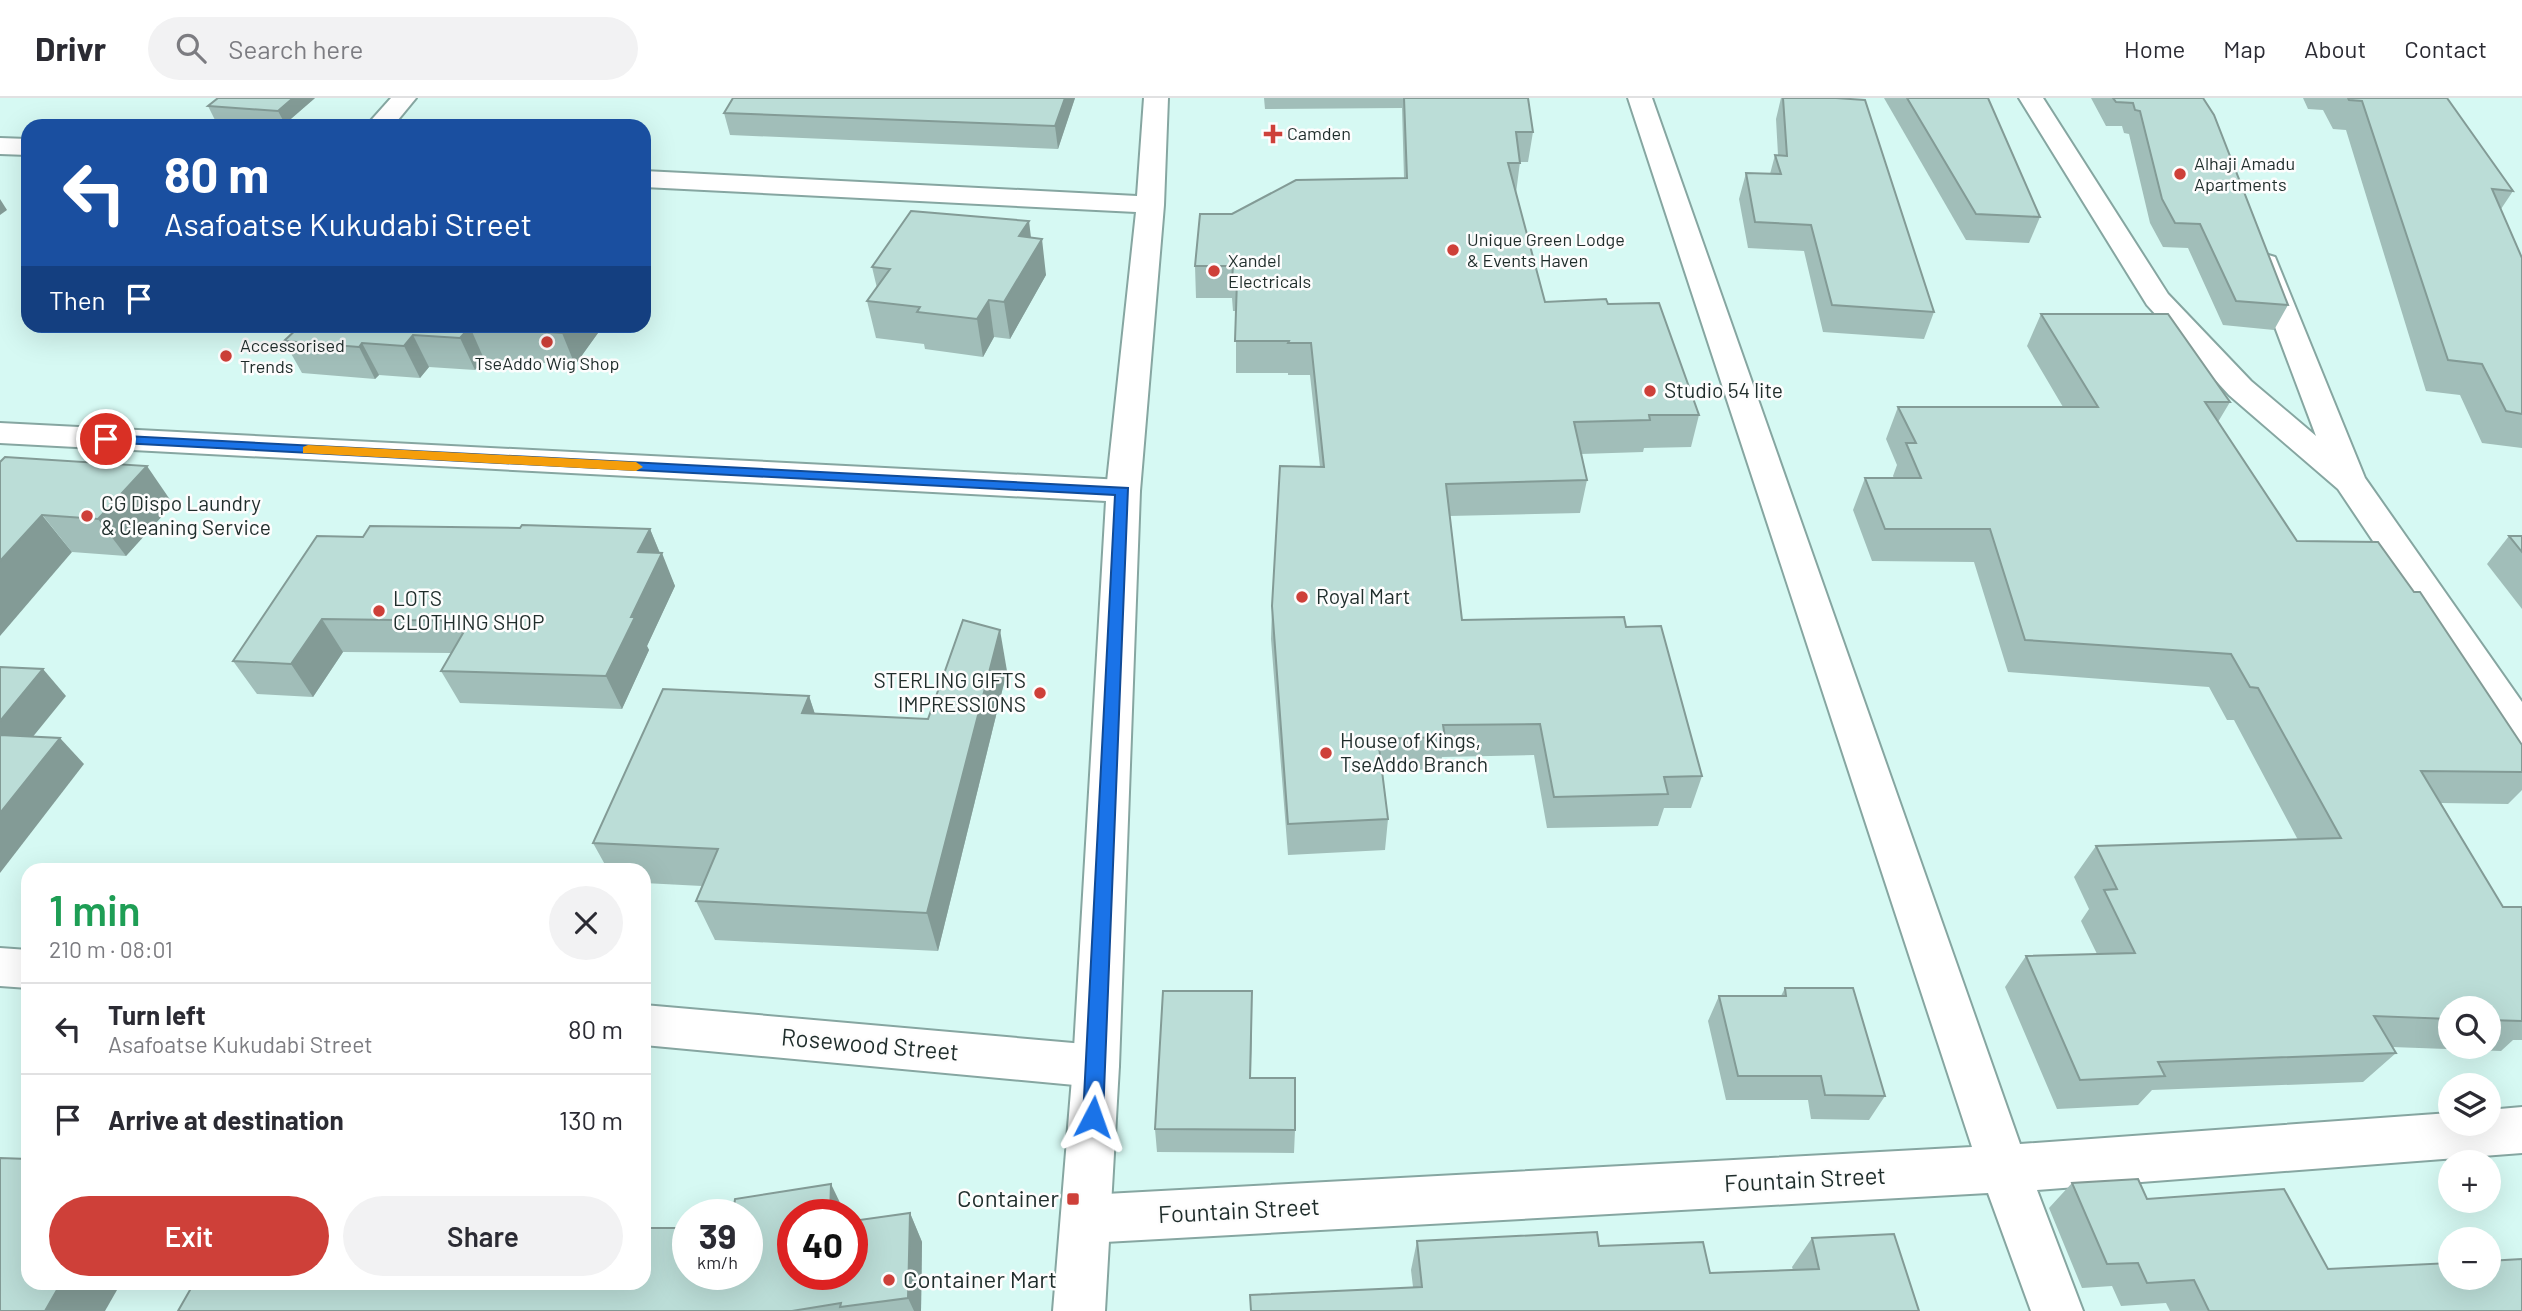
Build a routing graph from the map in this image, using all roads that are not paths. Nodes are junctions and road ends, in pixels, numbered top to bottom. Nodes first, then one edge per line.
1 (404, 98) edge
2 (1156, 98) edge
3 (1640, 98) edge
4 (2031, 98) edge
5 (385, 119) edge
6 (0, 146) edge
7 (21, 148) edge
8 (651, 179) edge
9 (1150, 205) junction
10 (2256, 238) edge
11 (0, 433) edge
12 (2350, 481) junction
13 (1123, 491) junction
14 (2522, 732) edge
15 (0, 967) edge
16 (21, 968) edge
17 (651, 1026) edge
18 (1096, 1066) junction
19 (2522, 1130) edge
20 (2004, 1169) junction
21 (1087, 1219) junction
22 (1079, 1311) edge
23 (2057, 1311) edge

1 - 5 street
2 - 9 street
3 - 20 street
4 - 12 street
6 - 7 street
8 - 9 street
9 - 13 street
10 - 12 street
11 - 13 street
12 - 14 street
13 - 18 street
15 - 16 street
17 - 18 street, Rosewood Street
18 - 21 street
19 - 20 street, Fountain Street
20 - 21 street, Fountain Street
20 - 23 street
21 - 22 street

